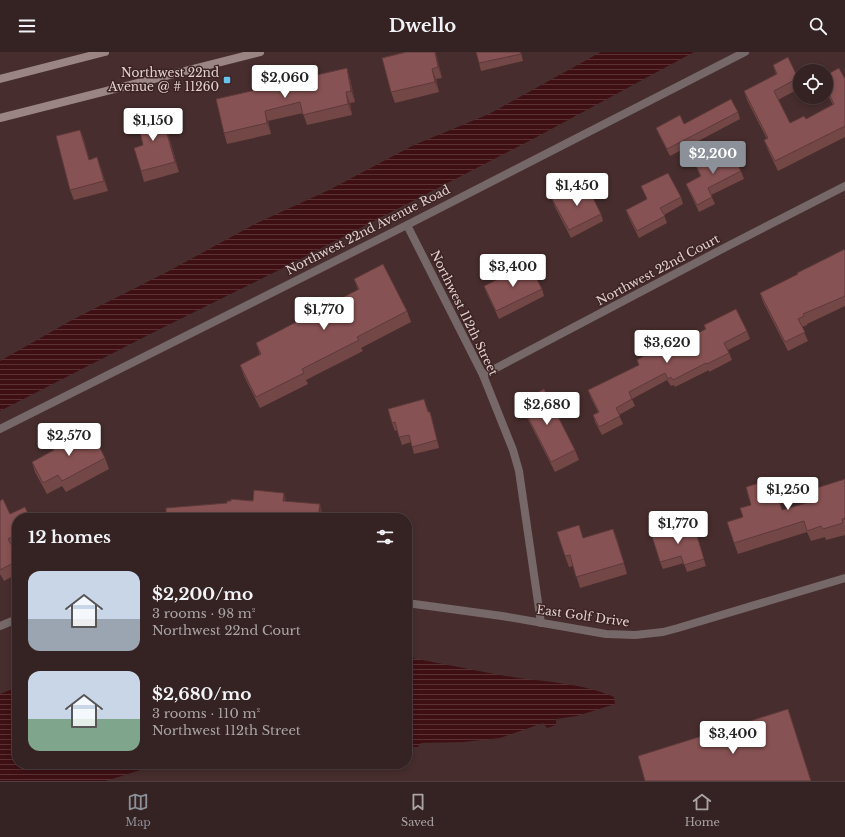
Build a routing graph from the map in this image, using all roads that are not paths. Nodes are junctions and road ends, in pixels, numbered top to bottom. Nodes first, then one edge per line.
1 (105, 52) edge
2 (260, 52) edge
3 (745, 52) edge
4 (0, 79) edge
5 (0, 118) edge
6 (845, 186) edge
7 (407, 224) junction
8 (483, 375) junction
9 (0, 429) edge
10 (845, 578) edge
11 (412, 603) edge
12 (12, 621) edge
13 (541, 623) junction
14 (0, 626) edge

1 - 4 main road
2 - 5 main road
3 - 7 street, Northwest 22nd Avenue Road
6 - 8 street, Northwest 22nd Court
7 - 8 street, Northwest 112th Street
7 - 9 street, Northwest 22nd Avenue Road
8 - 13 street, Northwest 112th Street
10 - 13 street, East Golf Drive
11 - 13 street, East Golf Drive
12 - 14 street

